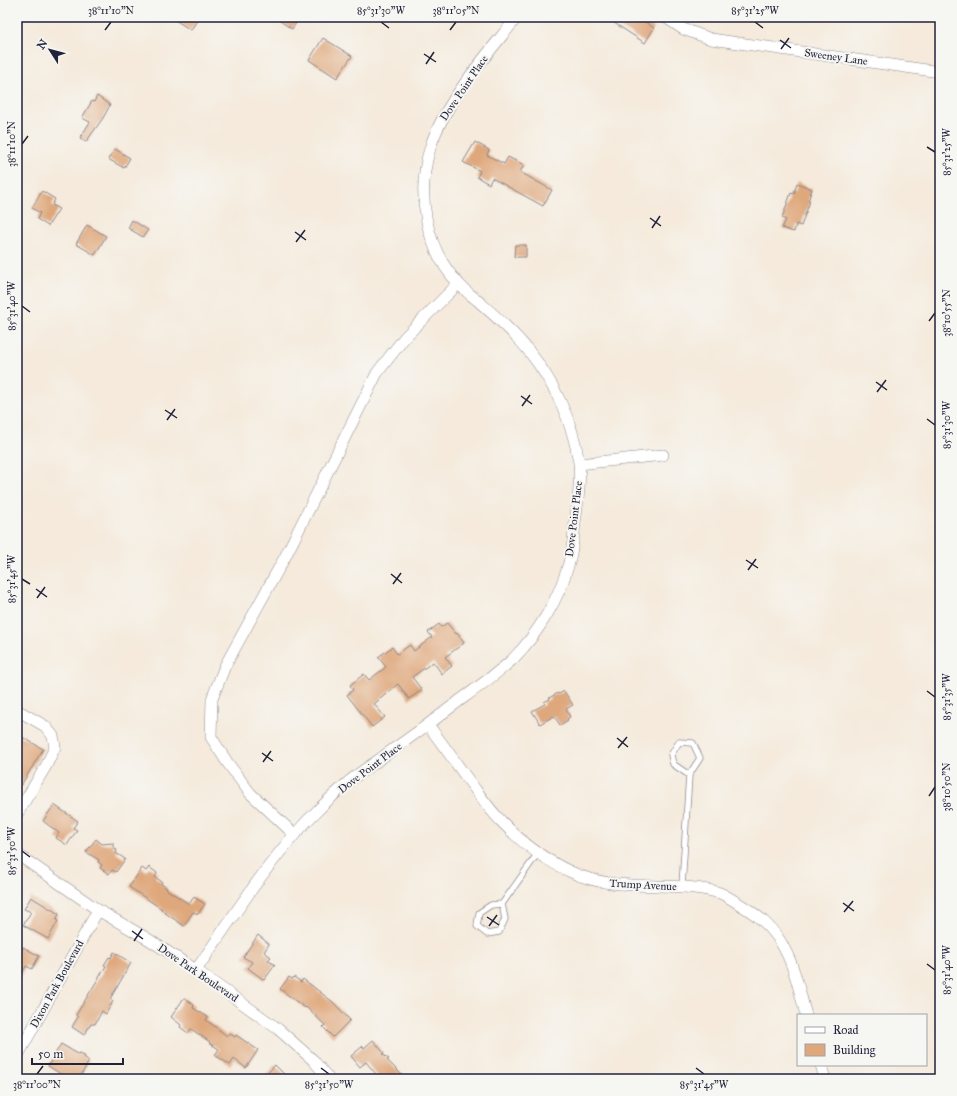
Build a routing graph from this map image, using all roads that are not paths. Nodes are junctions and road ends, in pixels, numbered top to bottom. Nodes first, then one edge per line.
1 (517, 17) edge
2 (666, 17) edge
3 (940, 72) edge
4 (458, 284) junction
5 (664, 455) dead end
6 (579, 464) junction
7 (17, 710) edge
8 (428, 725) junction
9 (689, 776) junction
10 (17, 814) edge
11 (294, 834) junction
12 (538, 853) junction
13 (17, 854) edge
14 (682, 886) junction
15 (502, 904) junction
16 (98, 910) junction
17 (196, 970) junction
18 (806, 1014) edge
19 (17, 1057) edge
20 (821, 1066) edge
21 (329, 1079) edge
22 (825, 1079) edge

1 - 4 street, Dove Point Place
2 - 3 street, Sweeney Lane
4 - 6 street, Dove Point Place
4 - 11 street
5 - 6 street
6 - 8 street, Dove Point Place
7 - 10 street
8 - 11 street, Dove Point Place
8 - 12 street, Trump Avenue
9 - 9 lane
9 - 14 lane
11 - 17 street, Dove Point Place
12 - 14 street, Trump Avenue
12 - 15 lane
13 - 16 street, Dove Park Boulevard
14 - 18 street, Trump Avenue
15 - 15 lane
16 - 17 street, Dove Park Boulevard
16 - 19 street, Dixon Park Boulevard
17 - 21 street, Dove Park Boulevard
20 - 22 street

